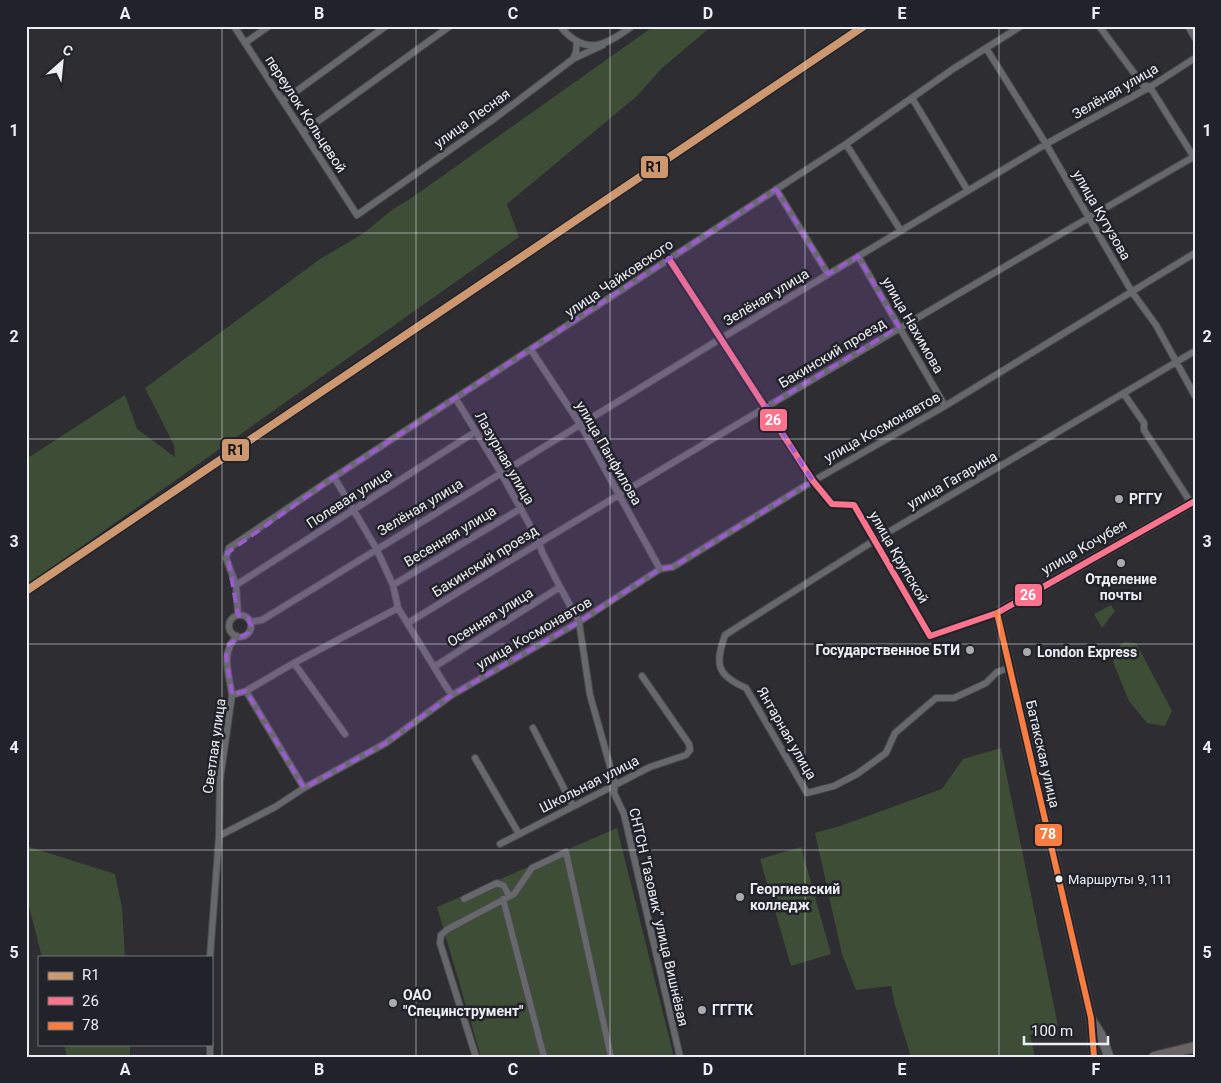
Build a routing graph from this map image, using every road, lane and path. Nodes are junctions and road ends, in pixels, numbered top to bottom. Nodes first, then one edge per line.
1 (234, 26) edge
2 (269, 26) edge
3 (386, 26) edge
4 (450, 26) edge
5 (560, 26) edge
6 (632, 26) edge
7 (1021, 26) edge
8 (1099, 26) edge
9 (1188, 26) edge
10 (1195, 38) edge
11 (576, 41) junction
12 (245, 43) junction
13 (602, 45) junction
14 (986, 48) junction
15 (1195, 58) edge
16 (573, 60) junction
17 (1150, 86) junction
18 (912, 98) junction
19 (283, 101) junction
20 (303, 132) junction
21 (846, 144) junction
22 (1046, 144) junction
23 (1194, 157) edge
24 (776, 189) junction
25 (968, 191) junction
26 (357, 215) joint
27 (1090, 218) junction
28 (901, 231) junction
29 (1195, 253) edge
30 (858, 256) junction
31 (669, 258) junction
32 (828, 274) junction
33 (1132, 292) junction
34 (899, 327) junction
35 (720, 339) junction
36 (532, 350) junction
37 (1195, 351) edge
38 (1177, 362) junction
39 (1124, 394) junction
40 (1195, 396) edge
41 (456, 399) junction
42 (945, 406) junction
43 (766, 408) junction
44 (580, 424) junction
45 (475, 432) junction
46 (501, 473) junction
47 (334, 477) junction
48 (813, 480) junction
49 (619, 495) junction
50 (1193, 502) edge
51 (520, 509) junction
52 (354, 510) junction
53 (875, 540) junction
54 (540, 542) junction
55 (376, 548) junction
56 (660, 569) junction
57 (236, 585) junction
58 (393, 585) junction
59 (560, 587) junction
60 (398, 608) junction
61 (996, 613) junction
62 (238, 615) junction
63 (250, 622) junction
64 (579, 622) junction
65 (408, 623) junction
66 (724, 635) joint
67 (237, 636) junction
68 (930, 636) joint
69 (294, 663) junction
70 (434, 667) junction
71 (1009, 668) junction
72 (642, 676) dead end
73 (246, 691) junction
74 (232, 694) junction
75 (452, 695) junction
76 (533, 728) dead end
77 (345, 734) dead end
78 (475, 758) dead end
79 (615, 784) junction
80 (304, 788) junction
81 (573, 806) junction
82 (519, 834) junction
83 (219, 836) junction
84 (500, 844) dead end
85 (506, 897) junction
86 (464, 899) dead end
87 (210, 956) edge
88 (1091, 1018) junction
89 (1195, 1047) edge
90 (476, 1057) edge
91 (544, 1057) edge
92 (611, 1057) edge
93 (680, 1057) edge
94 (1094, 1057) edge
95 (1109, 1057) edge
96 (1154, 1057) edge

1 - 12 street, переулок Кольцевой
2 - 12 street
3 - 19 street
4 - 20 street
5 - 11 street
6 - 13 street, улица Лесная
7 - 14 street, улица Чайковского
8 - 17 street
9 - 10 street
11 - 13 street
11 - 16 street
12 - 19 street, переулок Кольцевой
13 - 16 street, улица Лесная
14 - 18 street, улица Чайковского
14 - 22 street, улица Кутузова
15 - 17 street, Зелёная улица
16 - 26 street, улица Лесная
17 - 22 street, Зелёная улица
17 - 23 street
18 - 21 street, улица Чайковского
18 - 25 street
19 - 20 street, переулок Кольцевой
20 - 26 street, переулок Кольцевой
21 - 24 street, улица Чайковского
21 - 28 street
22 - 25 street, Зелёная улица
22 - 27 street, улица Кутузова
23 - 27 street, Бакинский проезд
24 - 31 street, улица Чайковского
24 - 32 street
25 - 28 street, Зелёная улица
27 - 33 street, улица Кутузова
27 - 34 street, Бакинский проезд
28 - 30 street, Зелёная улица
29 - 33 street, улица Космонавтов
30 - 32 street, Зелёная улица
30 - 34 street, улица Нахимова
31 - 35 street, улица Крупской
31 - 36 street, улица Чайковского
32 - 35 street, Зелёная улица
33 - 38 street, улица Кутузова
33 - 42 street, улица Космонавтов
34 - 42 street, улица Нахимова
34 - 43 street, Бакинский проезд
35 - 43 street, улица Крупской
35 - 44 street, Зелёная улица
36 - 41 street, улица Чайковского
36 - 44 street, улица Панфилова
37 - 38 street, улица Гагарина
38 - 39 street, улица Гагарина
38 - 40 street, улица Кутузова
39 - 50 street
39 - 53 street, улица Гагарина
41 - 45 street, Лазурная улица
41 - 47 street, улица Чайковского
42 - 48 street, улица Космонавтов
43 - 48 street, улица Крупской
43 - 49 street, Бакинский проезд
44 - 46 street, Зелёная улица
44 - 49 street, улица Панфилова
45 - 46 street, Лазурная улица
45 - 52 street, Полевая улица
46 - 51 street, Лазурная улица
46 - 55 street, Зелёная улица
47 - 52 street
47 - 57 street, улица Чайковского
48 - 53 street, улица Крупской
48 - 56 street, улица Космонавтов
49 - 54 street, Бакинский проезд
49 - 56 street, улица Панфилова
50 - 61 main road, улица Кочубея
51 - 54 street, Лазурная улица
51 - 58 street, Весенняя улица
52 - 55 street
52 - 57 street, Полевая улица
53 - 66 street, улица Гагарина
53 - 68 street, улица Крупской
54 - 59 street, Лазурная улица
54 - 65 street, Бакинский проезд
55 - 58 street
55 - 63 street, Зелёная улица
56 - 64 street, улица Космонавтов
57 - 62 street
58 - 60 street
59 - 64 street, Лазурная улица
59 - 70 street, Осенняя улица
60 - 65 street
60 - 69 street, Светлая улица
61 - 68 street, улица Кочубея
61 - 71 main road, Батакская улица
62 - 63 street
62 - 67 street
63 - 67 street
64 - 75 street, улица Космонавтов
64 - 79 street, Лазурная улица
65 - 70 street
66 - 71 street, Янтарная улица
67 - 74 street
69 - 73 street, Светлая улица
69 - 77 street
70 - 75 street
71 - 88 main road, Батакская улица
72 - 79 street, Школьная улица
73 - 74 street, Светлая улица
73 - 80 street
74 - 83 street, Светлая улица
75 - 80 street, улица Космонавтов
76 - 81 street
78 - 82 street
79 - 81 street, Школьная улица
79 - 93 street, СНТСН "Газовик" улица Вишнёвая
80 - 83 street, улица Космонавтов
81 - 82 street, Школьная улица
82 - 84 street, Школьная улица
83 - 87 street, Светлая улица
85 - 86 street
85 - 90 street
85 - 91 street
85 - 92 street
88 - 94 main road, Батакская улица
88 - 95 main road, Батакская улица
89 - 96 main road

